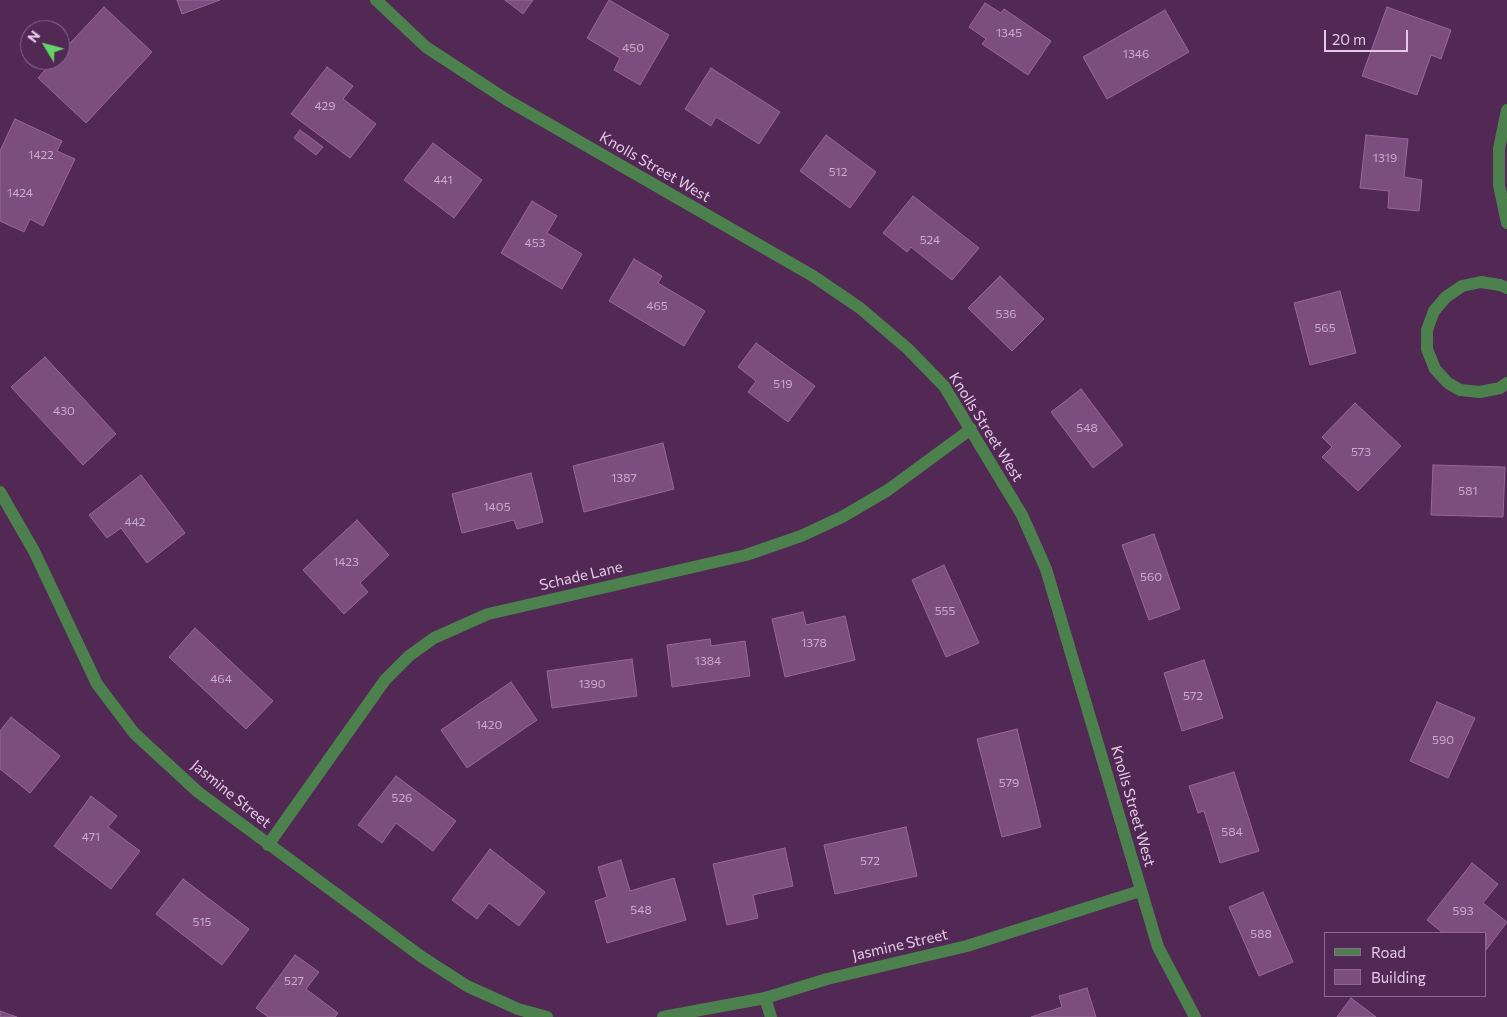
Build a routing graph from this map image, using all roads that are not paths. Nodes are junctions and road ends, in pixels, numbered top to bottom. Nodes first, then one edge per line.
1 (376, 0) edge
2 (1507, 110) edge
3 (1507, 224) edge
4 (1507, 288) edge
5 (1507, 384) edge
6 (972, 429) junction
7 (0, 492) edge
8 (268, 845) junction
9 (1140, 890) junction
10 (766, 998) junction
11 (547, 1017) edge
12 (663, 1017) edge
13 (771, 1017) edge
14 (1195, 1017) edge

1 - 6 street, Knolls Street West
2 - 3 street
4 - 5 street
6 - 8 street, Schade Lane
6 - 9 street, Knolls Street West
7 - 8 street, Jasmine Street
8 - 11 street, Jasmine Street
9 - 10 street, Jasmine Street
9 - 14 street, Knolls Street West
10 - 12 street, Jasmine Street
10 - 13 street

